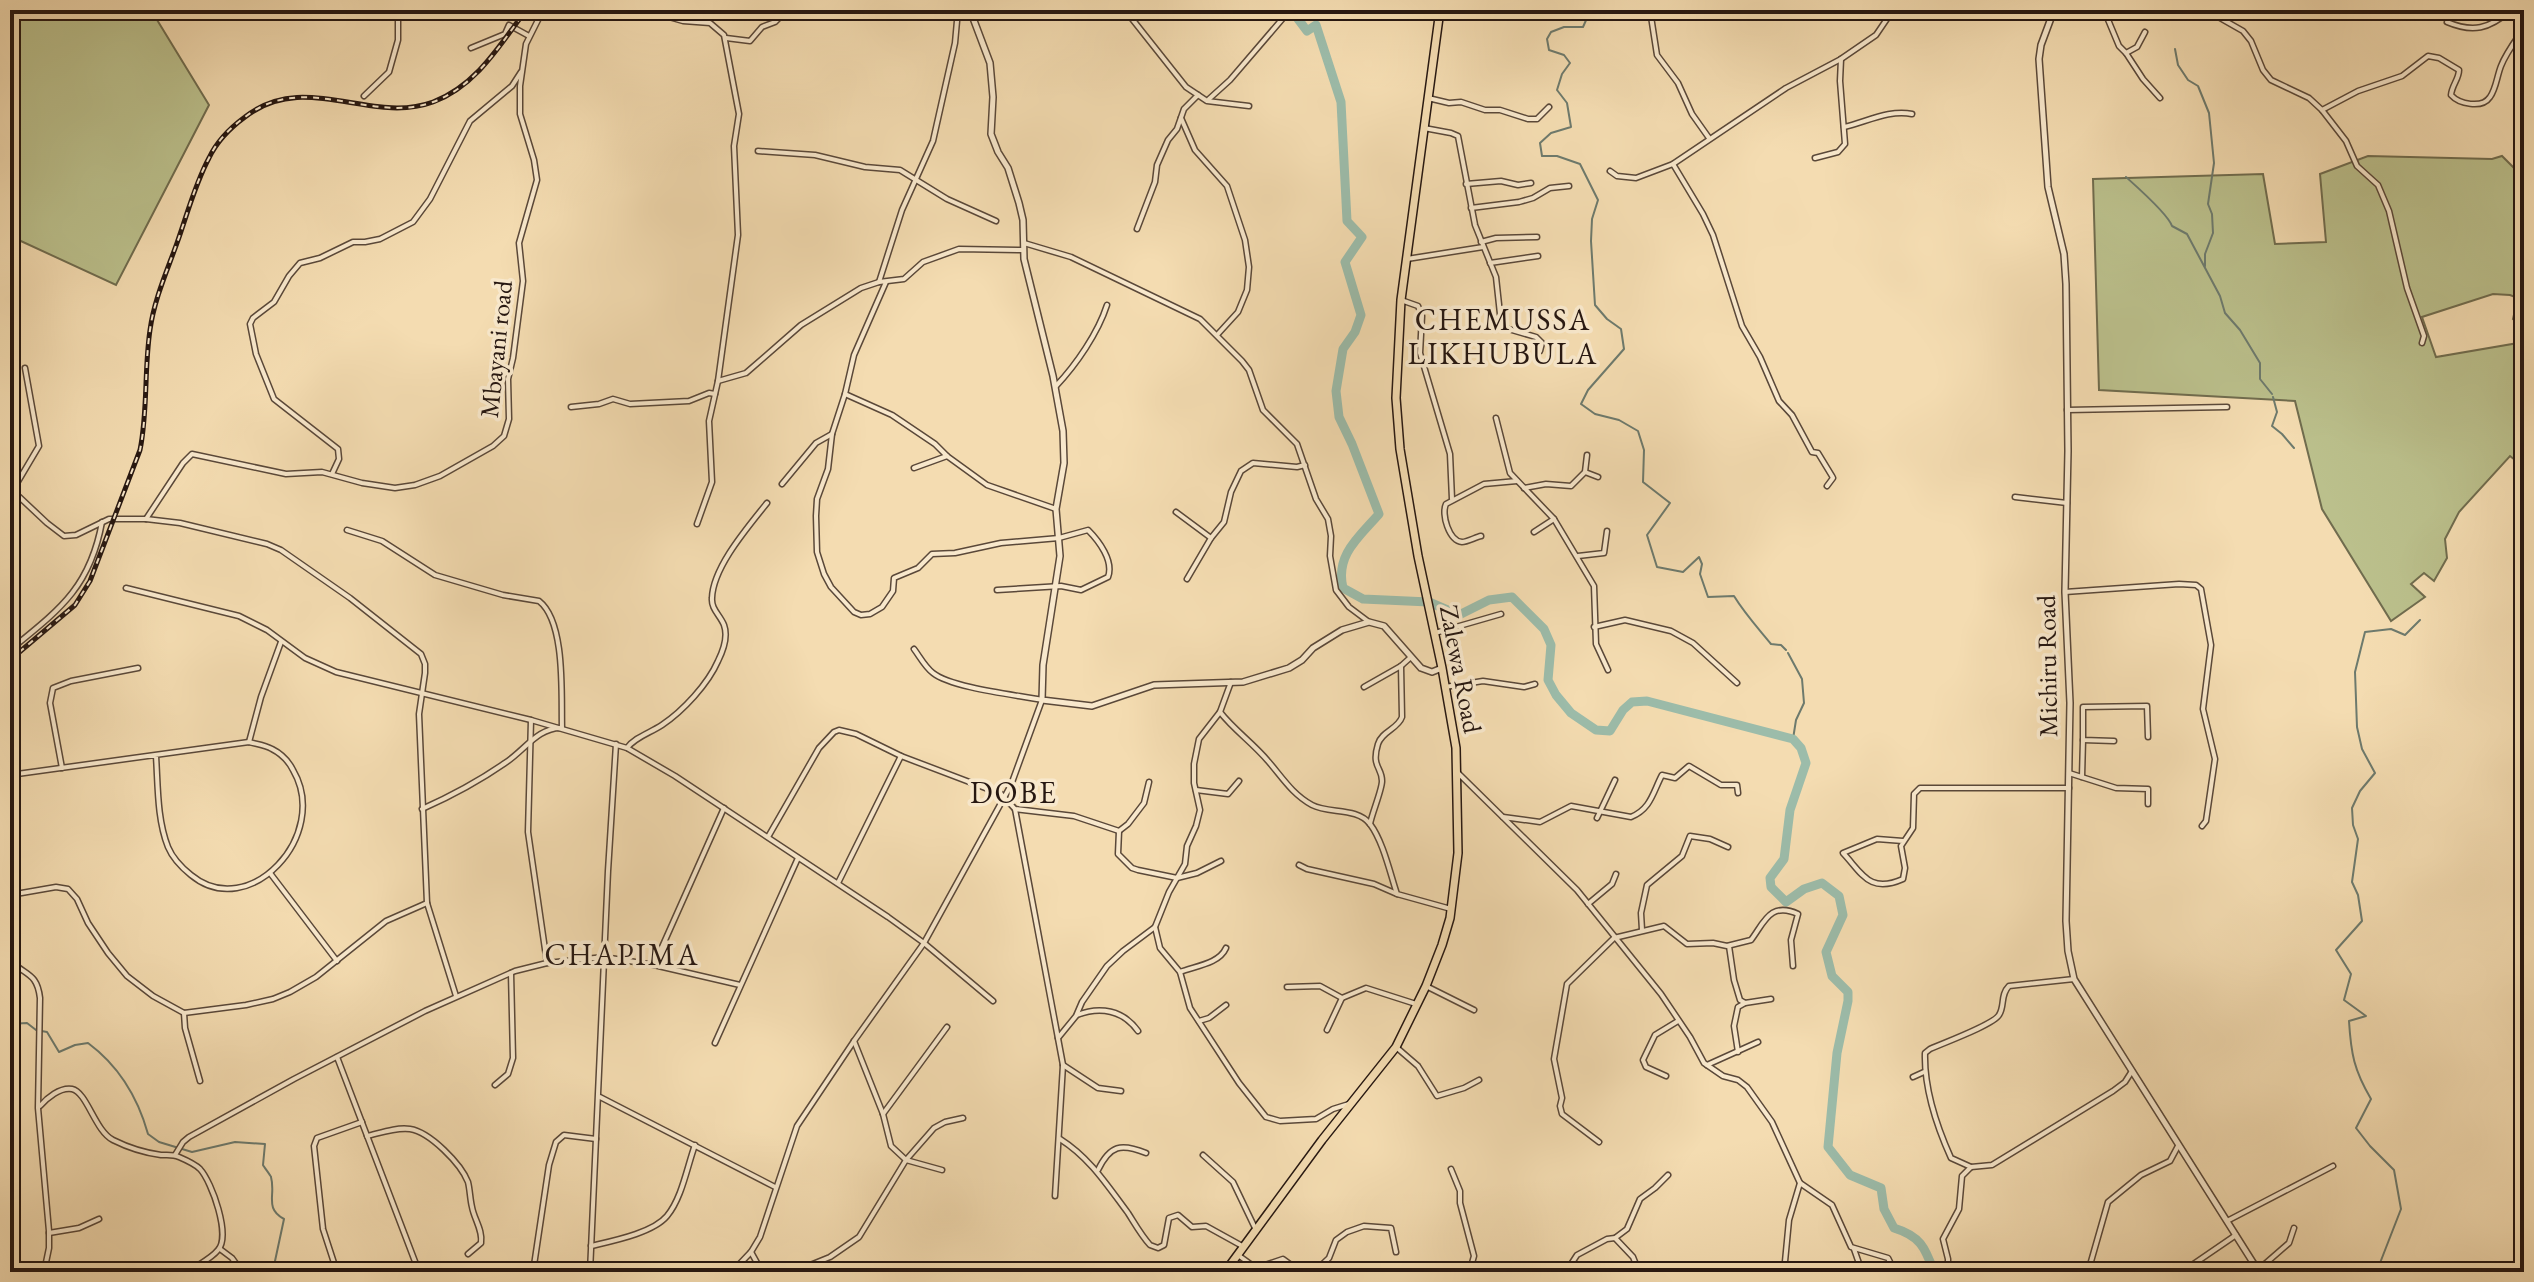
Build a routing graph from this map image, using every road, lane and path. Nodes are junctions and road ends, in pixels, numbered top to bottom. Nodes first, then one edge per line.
1 (398, 10) edge
2 (543, 10) edge
3 (660, 10) edge
4 (729, 10) edge
5 (787, 10) edge
6 (958, 10) edge
7 (970, 10) edge
8 (1125, 10) edge
9 (1290, 10) edge
10 (1419, 10) edge
11 (1650, 10) edge
12 (1893, 10) edge
13 (2054, 10) edge
14 (2104, 10) edge
15 (2206, 10) edge
16 (2511, 10) edge
17 (1440, 12) edge
18 (700, 21) junction
19 (2447, 22) dead end
20 (2524, 28) edge
21 (2145, 32) dead end
22 (529, 36) junction
23 (725, 38) junction
24 (471, 48) dead end
25 (2126, 53) junction
26 (1841, 59) junction
27 (522, 71) junction
28 (1198, 95) junction
29 (364, 96) dead end
30 (1428, 98) junction
31 (2160, 98) dead end
32 (1207, 101) junction
33 (1249, 106) dead end
34 (1549, 107) dead end
35 (2322, 110) junction
36 (1912, 114) dead end
37 (1181, 118) junction
38 (1844, 127) junction
39 (1424, 128) junction
40 (1709, 138) junction
41 (758, 151) dead end
42 (1815, 158) dead end
43 (1673, 164) junction
44 (1610, 171) dead end
45 (917, 179) junction
46 (1531, 183) dead end
47 (1466, 184) junction
48 (1569, 186) dead end
49 (1471, 208) junction
50 (996, 221) dead end
51 (1137, 229) dead end
52 (1537, 237) dead end
53 (1482, 244) junction
54 (1023, 246) junction
55 (1538, 256) dead end
56 (1407, 259) junction
57 (1490, 263) junction
58 (879, 282) junction
59 (886, 282) junction
60 (1401, 300) junction
61 (1107, 305) dead end
62 (1217, 335) junction
63 (2422, 343) dead end
64 (1540, 351) dead end
65 (25, 368) dead end
66 (718, 381) junction
67 (1056, 386) junction
68 (715, 394) junction
69 (845, 394) junction
70 (571, 407) dead end
71 (2227, 407) dead end
72 (2067, 410) junction
73 (1496, 418) dead end
74 (832, 434) junction
75 (1587, 455) dead end
76 (947, 456) junction
77 (1305, 465) junction
78 (914, 468) dead end
79 (1585, 472) junction
80 (332, 474) junction
81 (1598, 477) dead end
82 (1517, 481) junction
83 (782, 484) dead end
84 (1827, 486) dead end
85 (1524, 488) junction
86 (12, 493) edge
87 (2015, 497) dead end
88 (1452, 499) junction
89 (767, 503) dead end
90 (2067, 503) junction
91 (1056, 509) junction
92 (1176, 512) dead end
93 (146, 519) junction
94 (1554, 519) junction
95 (102, 522) junction
96 (697, 524) dead end
97 (347, 530) dead end
98 (1607, 531) dead end
99 (1534, 532) dead end
100 (1481, 536) dead end
101 (1059, 538) junction
102 (1211, 538) junction
103 (1578, 556) junction
104 (1187, 579) dead end
105 (1056, 586) junction
106 (126, 588) dead end
107 (997, 590) dead end
108 (2065, 592) junction
109 (1501, 614) dead end
110 (1369, 622) junction
111 (1594, 627) junction
112 (1435, 633) junction
113 (282, 641) junction
114 (914, 649) dead end
115 (10, 650) edge
116 (1411, 657) junction
117 (1401, 666) junction
118 (138, 668) dead end
119 (1442, 668) junction
120 (1608, 670) dead end
121 (1231, 682) junction
122 (1737, 683) dead end
123 (1535, 684) dead end
124 (1364, 687) dead end
125 (1445, 687) junction
126 (422, 693) junction
127 (1042, 700) junction
128 (1220, 712) junction
129 (531, 720) junction
130 (562, 728) junction
131 (2148, 737) dead end
132 (2083, 740) junction
133 (531, 741) junction
134 (2114, 741) dead end
135 (249, 742) junction
136 (616, 744) junction
137 (627, 748) junction
138 (156, 756) junction
139 (901, 756) junction
140 (62, 768) junction
141 (1458, 772) junction
142 (2069, 773) junction
143 (10, 775) edge
144 (2082, 778) junction
145 (1615, 780) dead end
146 (1239, 781) dead end
147 (1149, 782) dead end
148 (2069, 788) junction
149 (1196, 790) junction
150 (1738, 793) dead end
151 (1005, 798) junction
152 (2148, 804) dead end
153 (724, 808) junction
154 (422, 809) junction
155 (1015, 809) junction
156 (1600, 810) junction
157 (1501, 817) junction
158 (1597, 818) dead end
159 (1370, 824) junction
160 (2202, 826) dead end
161 (1119, 831) junction
162 (768, 837) junction
163 (1903, 841) junction
164 (1728, 847) dead end
165 (798, 858) junction
166 (1221, 861) dead end
167 (1299, 865) dead end
168 (270, 873) junction
169 (1616, 874) dead end
170 (1177, 878) junction
171 (838, 883) junction
172 (1397, 894) junction
173 (10, 895) edge
174 (427, 903) junction
175 (1588, 904) junction
176 (1451, 909) junction
177 (1155, 927) junction
178 (1642, 931) junction
179 (1614, 938) junction
180 (924, 943) junction
181 (1729, 946) junction
182 (1226, 948) dead end
183 (604, 957) junction
184 (10, 960) edge
185 (337, 961) junction
186 (547, 963) junction
187 (654, 965) junction
188 (1793, 966) dead end
189 (1180, 972) junction
190 (511, 973) junction
191 (2074, 979) junction
192 (740, 985) junction
193 (1426, 986) junction
194 (1287, 987) dead end
195 (456, 996) junction
196 (1342, 998) junction
197 (1771, 999) dead end
198 (993, 1001) dead end
199 (1745, 1003) junction
200 (1226, 1005) dead end
201 (1418, 1005) junction
202 (1474, 1010) dead end
203 (184, 1013) junction
204 (1076, 1016) junction
205 (1199, 1021) junction
206 (1678, 1021) junction
207 (947, 1027) dead end
208 (1327, 1030) dead end
209 (1138, 1031) dead end
210 (1058, 1038) junction
211 (854, 1041) junction
212 (1758, 1042) dead end
213 (715, 1043) dead end
214 (1396, 1047) junction
215 (1738, 1052) junction
216 (337, 1057) junction
217 (1063, 1065) junction
218 (1707, 1065) junction
219 (2132, 1071) junction
220 (1924, 1072) junction
221 (1666, 1076) dead end
222 (1913, 1077) dead end
223 (1479, 1080) dead end
224 (200, 1081) dead end
225 (495, 1085) dead end
226 (1121, 1091) dead end
227 (600, 1097) junction
228 (1351, 1104) junction
229 (38, 1108) junction
230 (883, 1114) junction
231 (963, 1118) dead end
232 (362, 1122) junction
233 (367, 1136) junction
234 (596, 1139) junction
235 (1060, 1139) junction
236 (1599, 1142) dead end
237 (2179, 1143) junction
238 (695, 1145) junction
239 (1146, 1153) dead end
240 (175, 1155) junction
241 (1203, 1155) dead end
242 (906, 1160) junction
243 (2333, 1166) dead end
244 (1971, 1167) junction
245 (1451, 1169) dead end
246 (942, 1170) dead end
247 (1098, 1170) junction
248 (1668, 1175) dead end
249 (1800, 1183) junction
250 (775, 1187) junction
251 (1055, 1196) dead end
252 (99, 1219) dead end
253 (2227, 1221) junction
254 (2294, 1228) dead end
255 (1256, 1231) junction
256 (49, 1233) junction
257 (2236, 1235) junction
258 (1615, 1238) junction
259 (591, 1246) junction
260 (1244, 1247) junction
261 (220, 1249) junction
262 (1854, 1249) junction
263 (751, 1252) junction
264 (1396, 1252) dead end
265 (468, 1254) dead end
266 (1238, 1255) junction
267 (2259, 1271) edge
268 (44, 1272) edge
269 (188, 1272) edge
270 (242, 1272) edge
271 (337, 1272) edge
272 (419, 1272) edge
273 (533, 1272) edge
274 (590, 1272) edge
275 (732, 1272) edge
276 (762, 1272) edge
277 (793, 1272) edge
278 (1225, 1272) edge
279 (1301, 1272) edge
280 (1314, 1272) edge
281 (1463, 1272) edge
282 (1566, 1272) edge
283 (1639, 1272) edge
284 (1784, 1272) edge
285 (1862, 1272) edge
286 (1888, 1272) edge
287 (1948, 1272) edge
288 (2088, 1272) edge
289 (2182, 1272) edge

1 - 29 street
2 - 22 street, Mbayani road
3 - 18 street
4 - 18 street
5 - 23 street
6 - 45 street
7 - 54 street
8 - 28 street
9 - 32 street
10 - 17 street
11 - 40 street
12 - 26 street
13 - 72 street, Michiru Road
14 - 25 street
15 - 35 street
16 - 19 street
17 - 30 highway, Zalewa Road
18 - 23 street
20 - 35 street
21 - 25 street
22 - 24 street
22 - 27 street, Mbayani road
23 - 66 street
25 - 31 street
26 - 38 street
26 - 40 street
27 - 80 street, Mbayani road
27 - 80 street
28 - 32 street
28 - 37 street
30 - 34 street
30 - 39 highway, Zalewa Road
32 - 33 street
35 - 63 street
36 - 38 street
37 - 51 street
37 - 62 street
38 - 42 street
39 - 47 street
39 - 56 highway, Zalewa Road
40 - 43 street
41 - 45 street
43 - 44 street
43 - 84 street
45 - 50 street
45 - 58 street
46 - 47 street
47 - 49 street
48 - 49 street
49 - 53 street
52 - 53 street
53 - 56 street
53 - 57 street
54 - 59 street
54 - 62 street
54 - 67 street
55 - 57 street
56 - 60 highway, Zalewa Road
57 - 64 street
58 - 59 street
58 - 66 street
59 - 69 street
60 - 88 street
60 - 112 highway, Zalewa Road
61 - 67 street
62 - 77 street
65 - 86 street
66 - 68 street
67 - 91 street
68 - 70 street
68 - 96 street
69 - 74 street
69 - 76 street
71 - 72 street
72 - 90 street, Michiru Road
73 - 82 street
74 - 83 street
74 - 101 street
75 - 79 street
76 - 78 street
76 - 91 street
77 - 102 street
77 - 110 street
79 - 81 street
79 - 85 street
80 - 93 street, Mbayani road
82 - 85 street
82 - 88 street
85 - 94 street
86 - 95 street
87 - 90 street
88 - 100 street
89 - 137 street
90 - 108 street, Michiru Road
91 - 101 street
92 - 102 street
93 - 95 street
93 - 126 street
94 - 99 street
94 - 103 street
95 - 115 street
97 - 130 street
98 - 103 street
101 - 105 street
101 - 105 street
102 - 104 street
103 - 111 street
105 - 107 street
105 - 127 street
106 - 113 street
108 - 142 street, Michiru Road
108 - 160 street
109 - 112 street
110 - 116 street
110 - 121 street
111 - 120 street
111 - 122 street
112 - 119 highway, Zalewa Road
113 - 126 street
113 - 135 street
114 - 127 street
116 - 117 street
116 - 119 street
117 - 124 street
117 - 159 street
118 - 140 street
119 - 125 highway, Zalewa Road
121 - 127 street
121 - 128 street
123 - 125 street
125 - 141 highway, Zalewa Road
126 - 129 street
126 - 154 street
127 - 151 street
128 - 149 street
128 - 159 street
129 - 130 street
129 - 133 street
130 - 133 street
130 - 136 street
131 - 132 street
132 - 134 street
132 - 144 street
133 - 154 street
133 - 186 street
135 - 138 street
135 - 168 street
136 - 137 street
136 - 183 street
137 - 153 street
138 - 140 street
138 - 168 street
139 - 151 street
139 - 162 street
139 - 171 street
140 - 143 street
141 - 157 street
141 - 176 highway, Zalewa Road
142 - 144 street
142 - 148 street, Michiru Road
144 - 152 street
145 - 156 street
146 - 149 street
147 - 161 street
148 - 163 street
148 - 191 street, Michiru Road
149 - 170 street
150 - 156 street
151 - 155 street
151 - 180 street
153 - 162 street
153 - 187 street
154 - 174 street
155 - 161 street
155 - 210 street
156 - 157 street
156 - 158 street
157 - 175 street
159 - 172 street
161 - 170 street
162 - 165 street
163 - 163 street
164 - 178 street
165 - 171 street
165 - 192 street
166 - 170 street
167 - 172 street
168 - 185 street
169 - 175 street
170 - 177 street
171 - 180 street
172 - 176 street
173 - 203 street
174 - 185 street
174 - 195 street
175 - 179 street
176 - 193 highway, Zalewa Road
177 - 189 street
177 - 204 street
178 - 179 street
178 - 181 street
179 - 206 street
179 - 236 street
180 - 198 street
180 - 211 street
181 - 188 street
181 - 199 street
182 - 189 street
183 - 186 street
183 - 187 street
183 - 227 street
184 - 229 street
185 - 203 street
186 - 190 street
187 - 192 street
189 - 205 street
190 - 195 street
190 - 225 street
191 - 219 street, Michiru Road
191 - 220 street
192 - 213 street
193 - 201 highway, Zalewa Road
193 - 202 street
194 - 196 street
195 - 216 street
196 - 201 street
196 - 208 street
197 - 199 street
199 - 215 street
200 - 205 street
201 - 214 highway, Zalewa Road
203 - 224 street
204 - 209 street
204 - 210 street
205 - 228 street
206 - 218 street
206 - 221 street
207 - 230 street
210 - 217 street
211 - 230 street
211 - 250 street
212 - 215 street
214 - 223 street
214 - 228 highway, Zalewa Road
215 - 218 street
216 - 232 street
216 - 240 street
217 - 226 street
217 - 235 street
218 - 249 street
219 - 237 street, Michiru Road
219 - 244 street
220 - 222 street
220 - 244 street
227 - 234 street
227 - 238 street
228 - 255 highway, Zalewa Road
229 - 240 street
229 - 256 street
230 - 242 street
231 - 242 street
232 - 233 street
232 - 271 street
233 - 265 street
233 - 272 street
234 - 259 street
234 - 273 street
235 - 247 street
235 - 251 street
237 - 253 street, Michiru Road
237 - 288 street
238 - 250 street
238 - 259 street
239 - 247 street
240 - 261 street
241 - 255 street
242 - 246 street
242 - 277 street
243 - 253 street
244 - 287 street
245 - 281 street
247 - 260 street
248 - 258 street
249 - 262 street
249 - 284 street
250 - 263 street
252 - 256 street
253 - 257 street, Michiru Road
254 - 267 street
255 - 260 highway, Zalewa Road
256 - 268 street
257 - 267 street, Michiru Road
257 - 289 street
258 - 282 street
258 - 283 street
259 - 274 street
260 - 266 highway, Zalewa Road
261 - 269 street
261 - 270 street
262 - 285 street
262 - 286 street
263 - 275 street
263 - 276 street
264 - 280 street
266 - 278 highway, Zalewa Road
266 - 279 street

